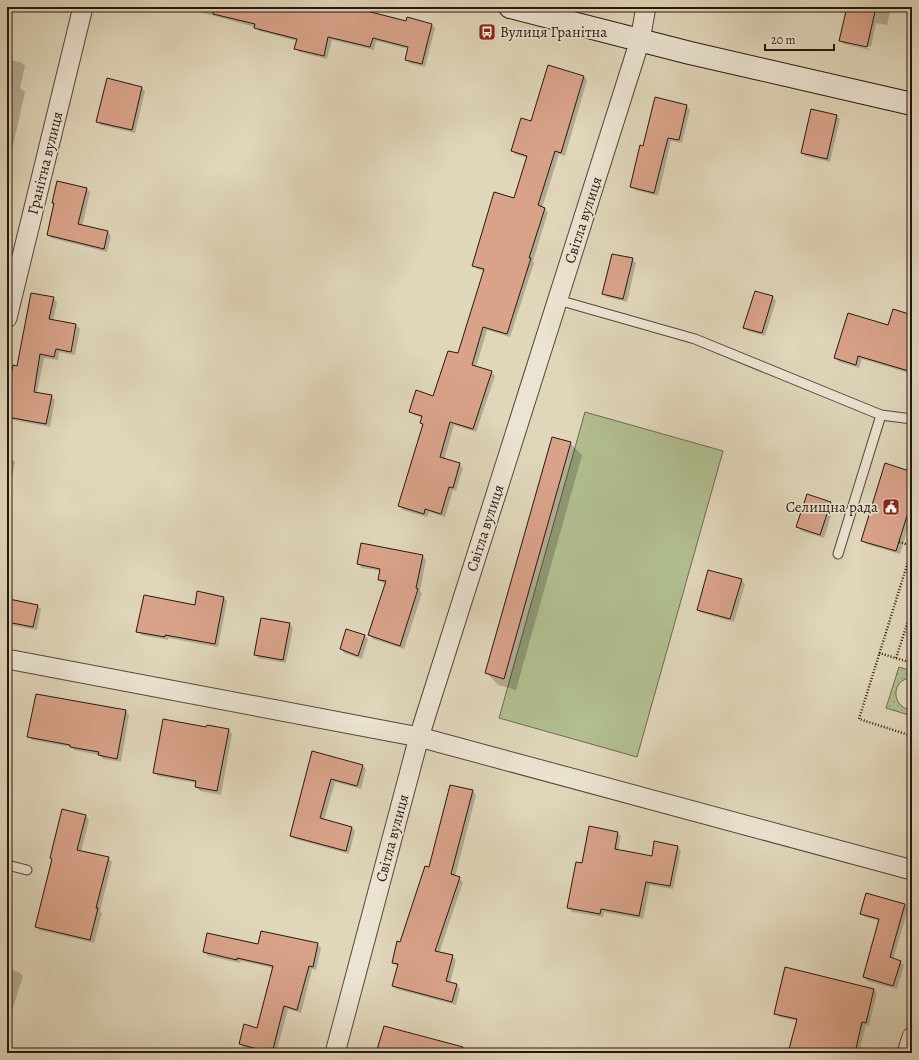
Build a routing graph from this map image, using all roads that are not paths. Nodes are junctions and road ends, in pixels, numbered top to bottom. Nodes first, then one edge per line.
1 (83, 7) edge
2 (510, 7) edge
3 (646, 7) edge
4 (640, 40) junction
5 (912, 104) edge
6 (558, 300) junction
7 (7, 318) edge
8 (881, 415) junction
9 (912, 419) edge
10 (838, 554) dead end
11 (7, 659) edge
12 (419, 737) junction
13 (7, 865) edge
14 (27, 870) dead end
15 (912, 870) edge
16 (912, 1037) edge
17 (335, 1053) edge
18 (907, 1053) edge

1 - 7 street, Гранітна вулиця
2 - 4 street
3 - 4 street, Світла вулиця
4 - 5 street
4 - 6 street, Світла вулиця
6 - 8 lane
6 - 12 street, Світла вулиця
8 - 9 lane
8 - 10 lane
11 - 12 street
12 - 15 street
12 - 17 street, Світла вулиця
13 - 14 lane
16 - 18 street

